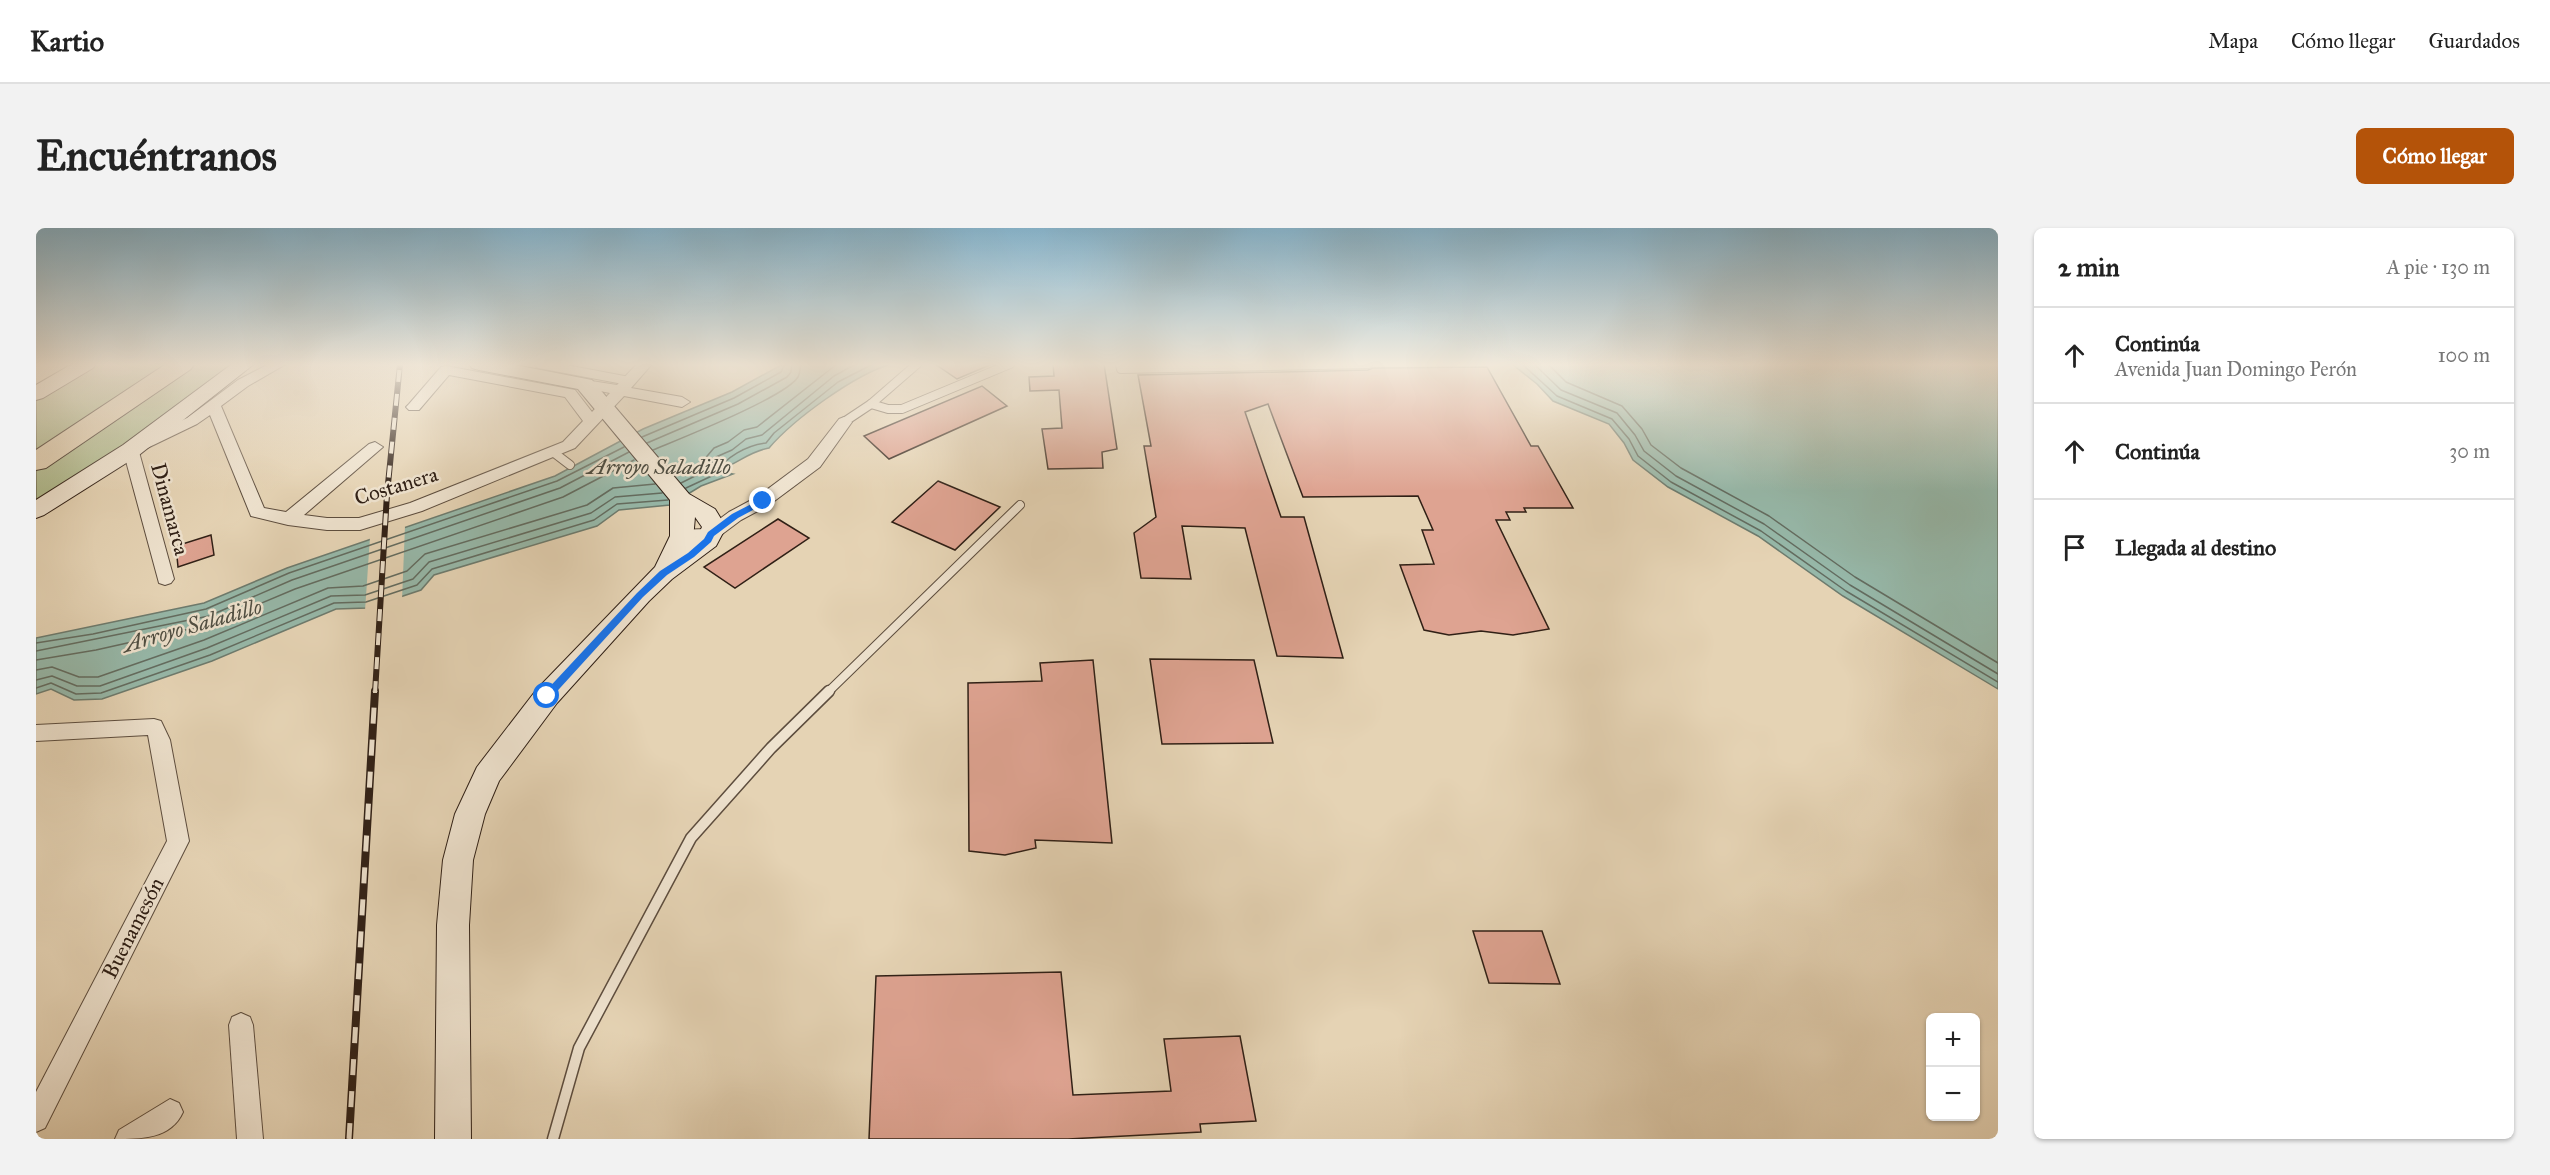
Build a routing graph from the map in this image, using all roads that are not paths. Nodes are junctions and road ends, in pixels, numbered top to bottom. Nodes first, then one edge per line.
1 (90, 407) edge
2 (119, 407) edge
3 (188, 407) edge
4 (211, 407) edge
5 (214, 407) edge
6 (588, 407) edge
7 (598, 407) edge
8 (611, 407) edge
9 (867, 407) edge
10 (880, 407) edge
11 (908, 407) edge
12 (604, 418) junction
13 (844, 422) joint
14 (36, 443) edge
15 (375, 447) dead end
16 (131, 450) junction
17 (553, 452) junction
18 (36, 462) edge
19 (570, 465) dead end
20 (681, 498) junction
21 (1020, 505) dead end
22 (36, 510) edge
23 (288, 519) junction
24 (710, 527) junction
25 (684, 530) junction
26 (663, 573) junction
27 (165, 579) dead end
28 (36, 733) edge
29 (241, 1025) dead end
30 (170, 1112) dead end
31 (36, 1119) edge
32 (128, 1139) edge
33 (250, 1139) edge
34 (453, 1139) edge
35 (553, 1139) edge

1 - 14 highway
2 - 18 highway
3 - 16 street
4 - 16 street
5 - 23 street, Costanera
6 - 12 street
7 - 12 street
8 - 12 street, Costanera
9 - 13 lane
10 - 11 lane
12 - 17 street, Costanera
12 - 20 street
13 - 24 street
15 - 23 street
16 - 22 street
16 - 27 street, Dinamarca
17 - 19 lane
17 - 23 street, Costanera
20 - 24 street
20 - 25 street
21 - 35 lane
24 - 25 street
24 - 26 street
25 - 26 street
26 - 34 street
28 - 31 street, Buenamesón
29 - 33 street
30 - 32 street

